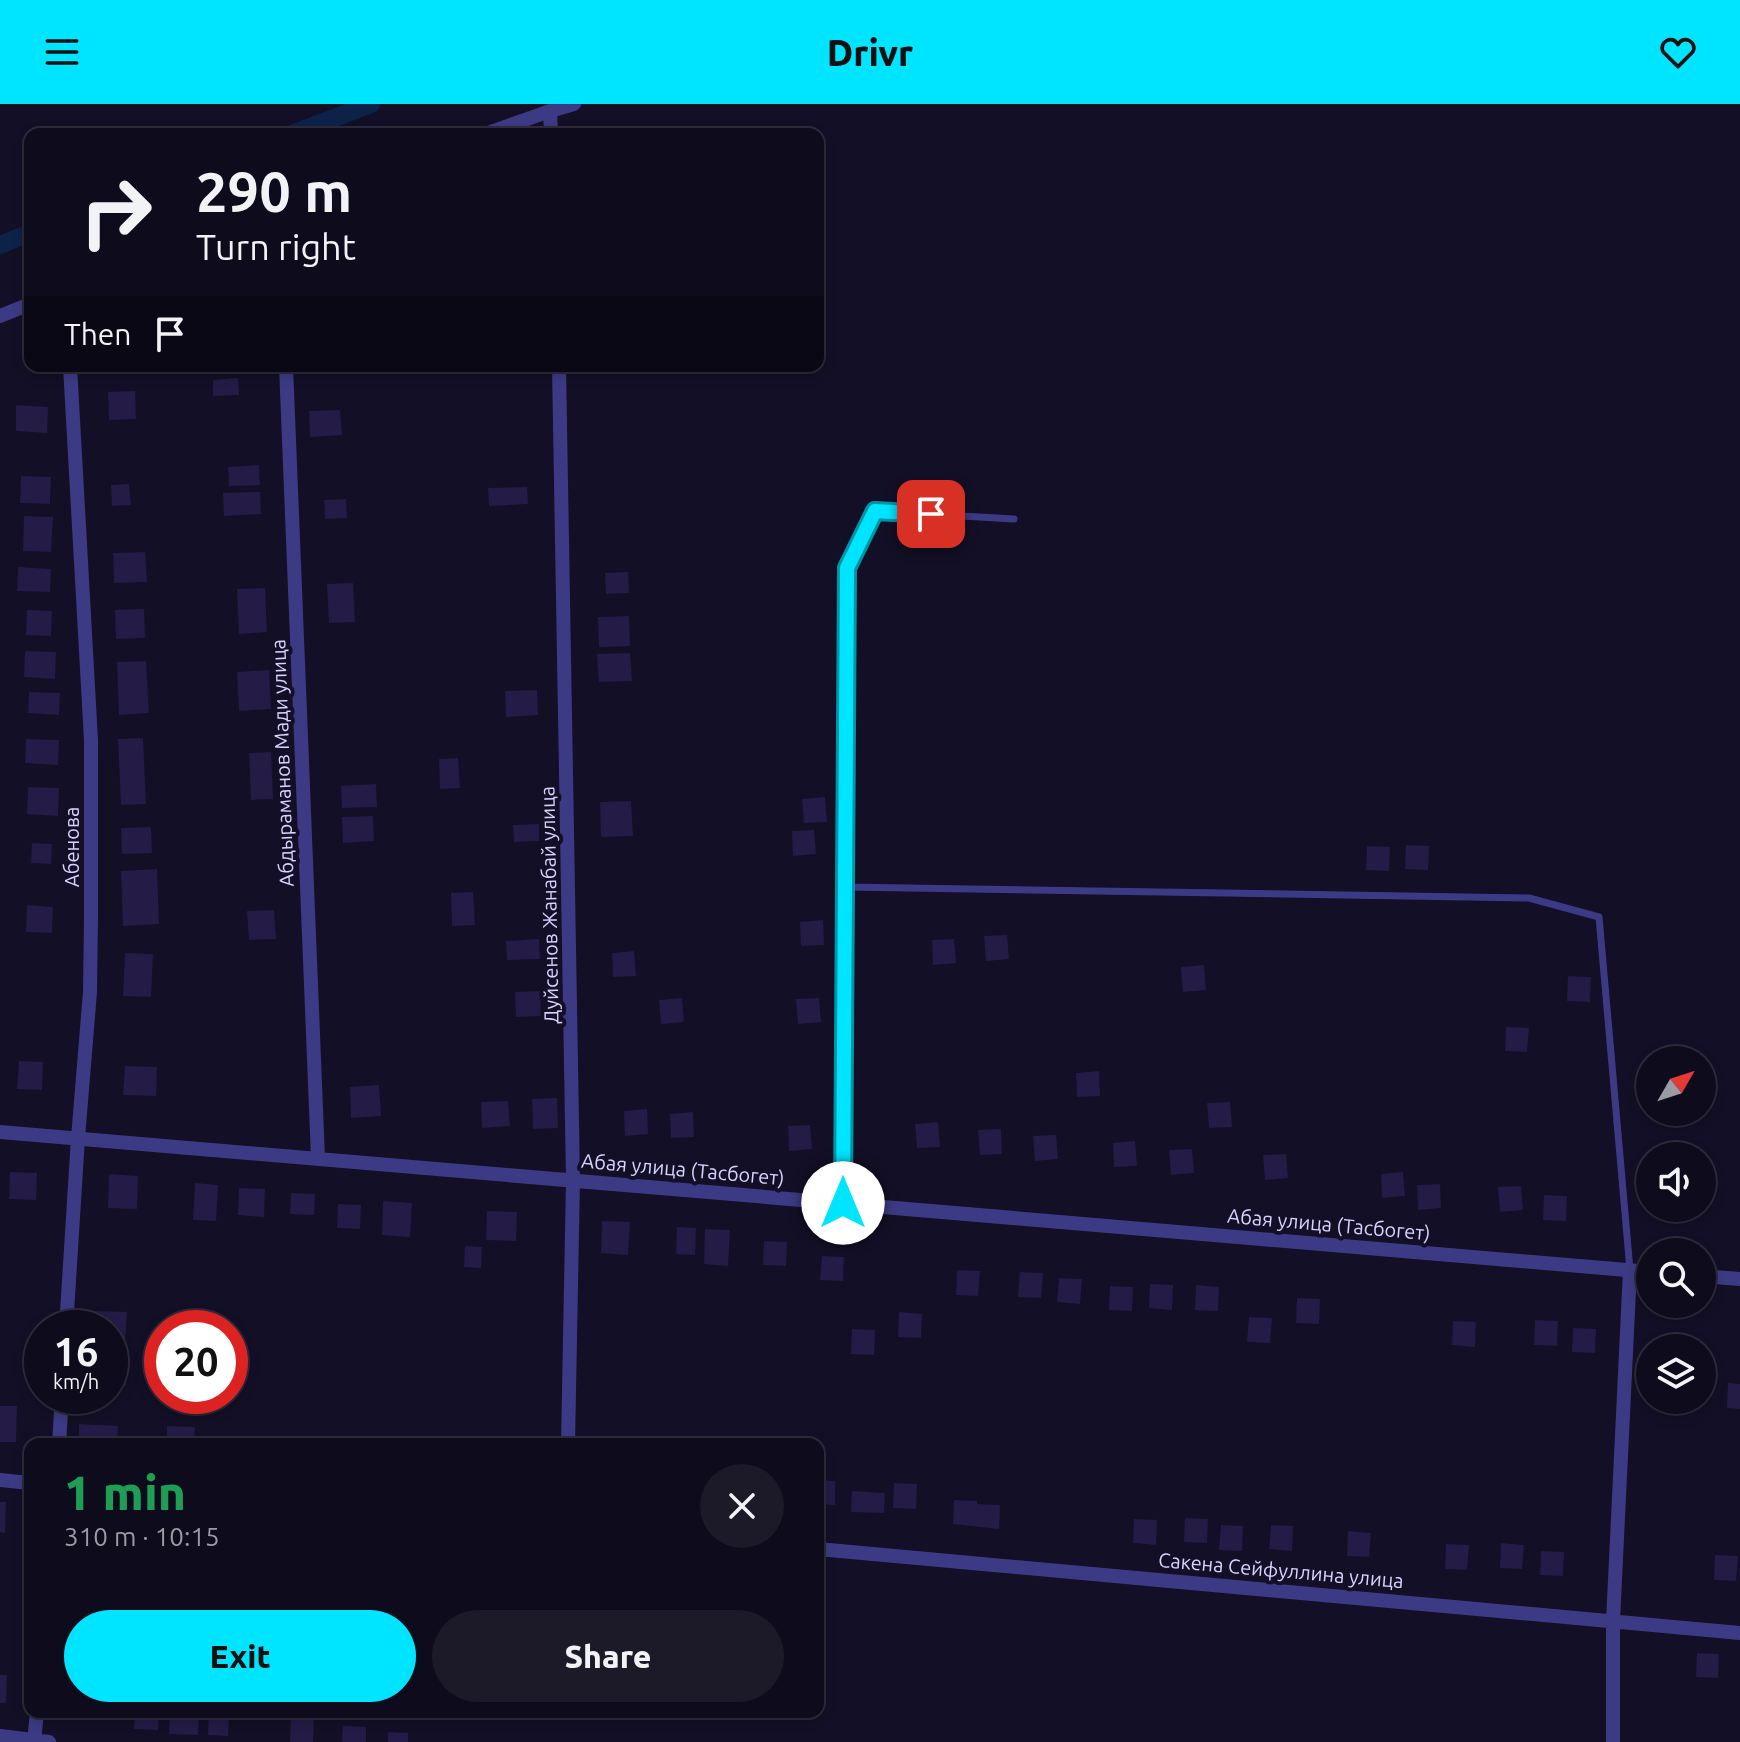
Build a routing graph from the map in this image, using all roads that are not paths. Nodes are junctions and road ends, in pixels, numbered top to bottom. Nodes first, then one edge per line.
1 (574, 104) edge
2 (550, 111) junction
3 (502, 128) edge
4 (551, 128) edge
5 (24, 306) edge
6 (0, 316) edge
7 (70, 372) edge
8 (286, 372) edge
9 (559, 372) edge
10 (1014, 519) dead end
11 (845, 887) junction
12 (0, 1132) edge
13 (78, 1138) junction
14 (318, 1158) junction
15 (573, 1180) junction
16 (843, 1203) junction
17 (1630, 1270) junction
18 (1636, 1271) edge
19 (1716, 1277) edge
20 (1740, 1279) edge
21 (67, 1310) edge
22 (61, 1414) edge
23 (59, 1438) edge
24 (568, 1438) edge
25 (0, 1480) edge
26 (24, 1482) edge
27 (824, 1550) edge
28 (1613, 1621) junction
29 (1740, 1633) edge
30 (37, 1718) edge
31 (0, 1736) edge
32 (39, 1741) edge
33 (1613, 1742) edge

1 - 2 street
2 - 3 street
2 - 4 street
5 - 6 street
7 - 13 street, Абенова
8 - 14 street, Абдыраманов Мади улица
9 - 15 street, Дуйсенов Жанабай улица
10 - 11 lane
11 - 16 lane
11 - 17 lane
12 - 13 street, Абая улица (Тасбогет)
13 - 14 street, Абая улица (Тасбогет)
13 - 21 street, Абенова
14 - 15 street, Абая улица (Тасбогет)
15 - 16 street, Абая улица (Тасбогет)
15 - 24 street, Дуйсенов Жанабай улица
16 - 17 street, Абая улица (Тасбогет)
17 - 18 street, Абая улица (Тасбогет)
17 - 28 street
19 - 20 street
22 - 23 street
25 - 26 street
27 - 28 street, Сакена Сейфуллина улица
28 - 29 street, Сакена Сейфуллина улица
28 - 33 street
30 - 32 street
31 - 32 street

